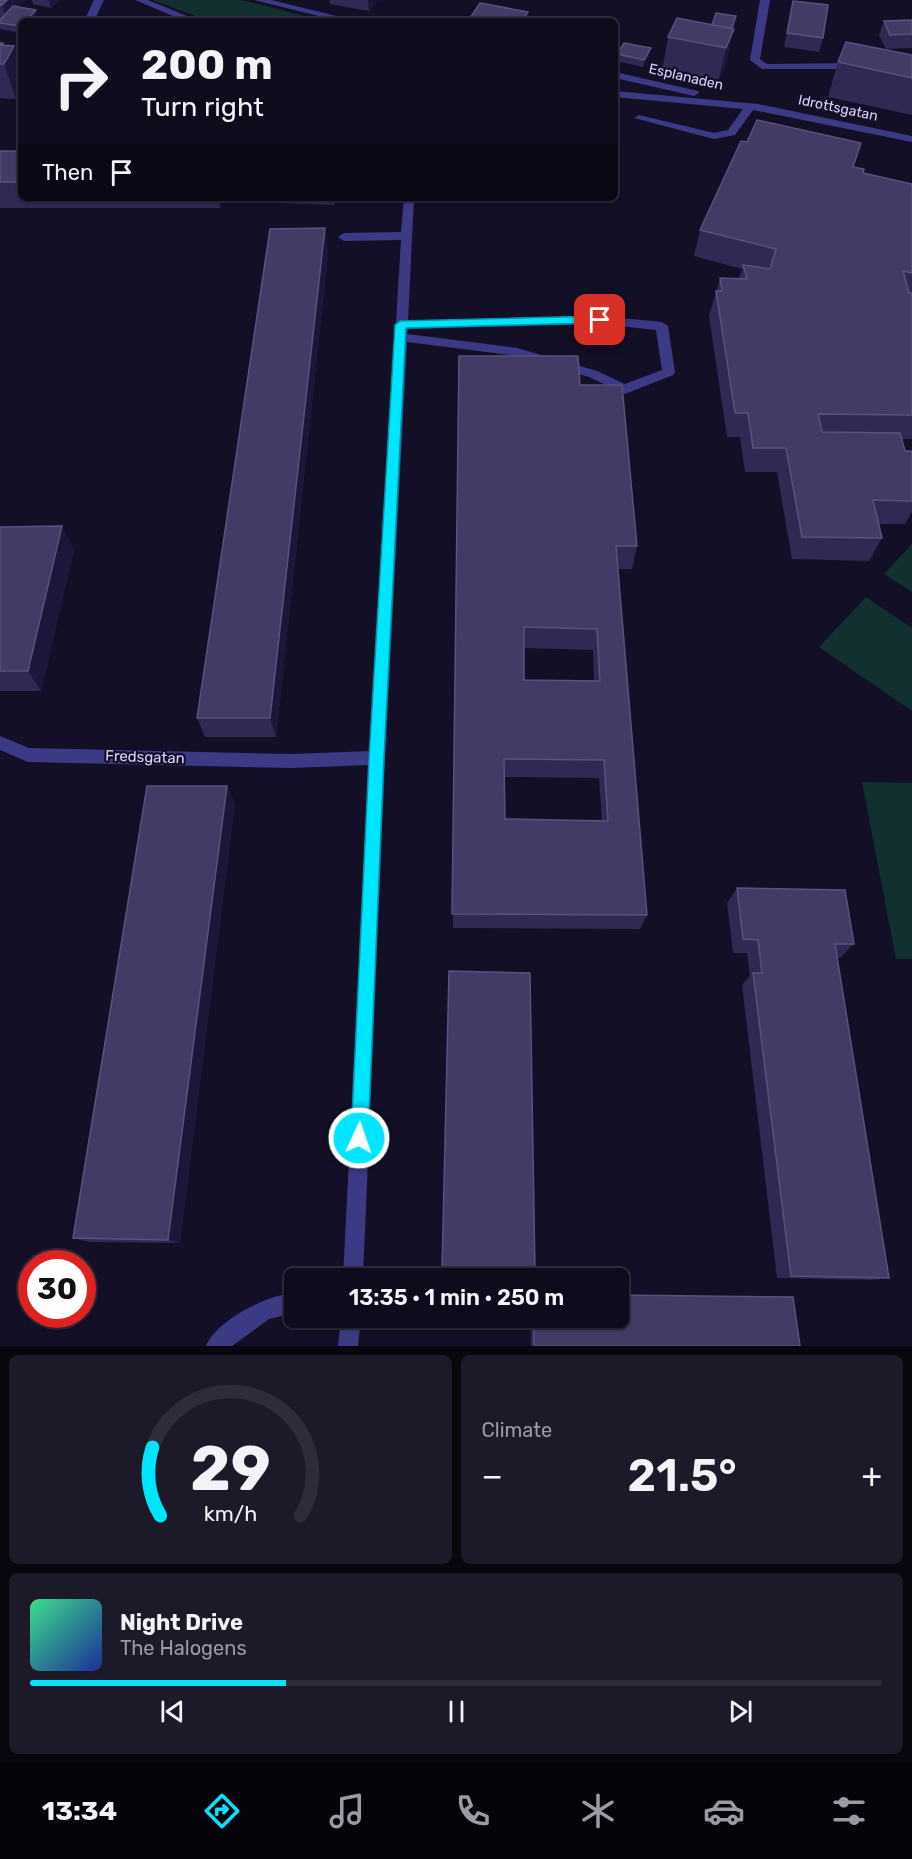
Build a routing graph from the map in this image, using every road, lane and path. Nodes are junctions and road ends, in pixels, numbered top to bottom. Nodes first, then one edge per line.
1 (84, 0) edge
2 (140, 0) edge
3 (259, 0) edge
4 (765, 0) edge
5 (98, 1) edge
6 (274, 2) edge
7 (90, 18) edge
8 (186, 18) edge
9 (340, 18) edge
10 (866, 65) edge
11 (809, 67) junction
12 (618, 76) edge
13 (855, 76) edge
14 (618, 94) edge
15 (754, 107) junction
16 (639, 118) dead end
17 (912, 139) edge
18 (409, 201) edge
19 (405, 236) junction
20 (344, 237) dead end
21 (400, 331) junction
22 (0, 743) edge
23 (377, 758) junction
24 (353, 1268) edge
25 (284, 1303) edge
26 (350, 1328) edge
27 (216, 1346) edge
28 (348, 1346) edge

1 - 5 street
2 - 8 street
3 - 6 street
4 - 11 street
5 - 7 street
6 - 9 street
10 - 11 street
11 - 13 street
12 - 15 street, Esplanaden
14 - 15 street, Esplanaden
15 - 16 street
15 - 17 street, Idrottsgatan
18 - 19 street
19 - 20 street
19 - 21 street
21 - 21 street
21 - 23 street
22 - 23 street, Fredsgatan
23 - 24 street
25 - 27 street
26 - 28 street

